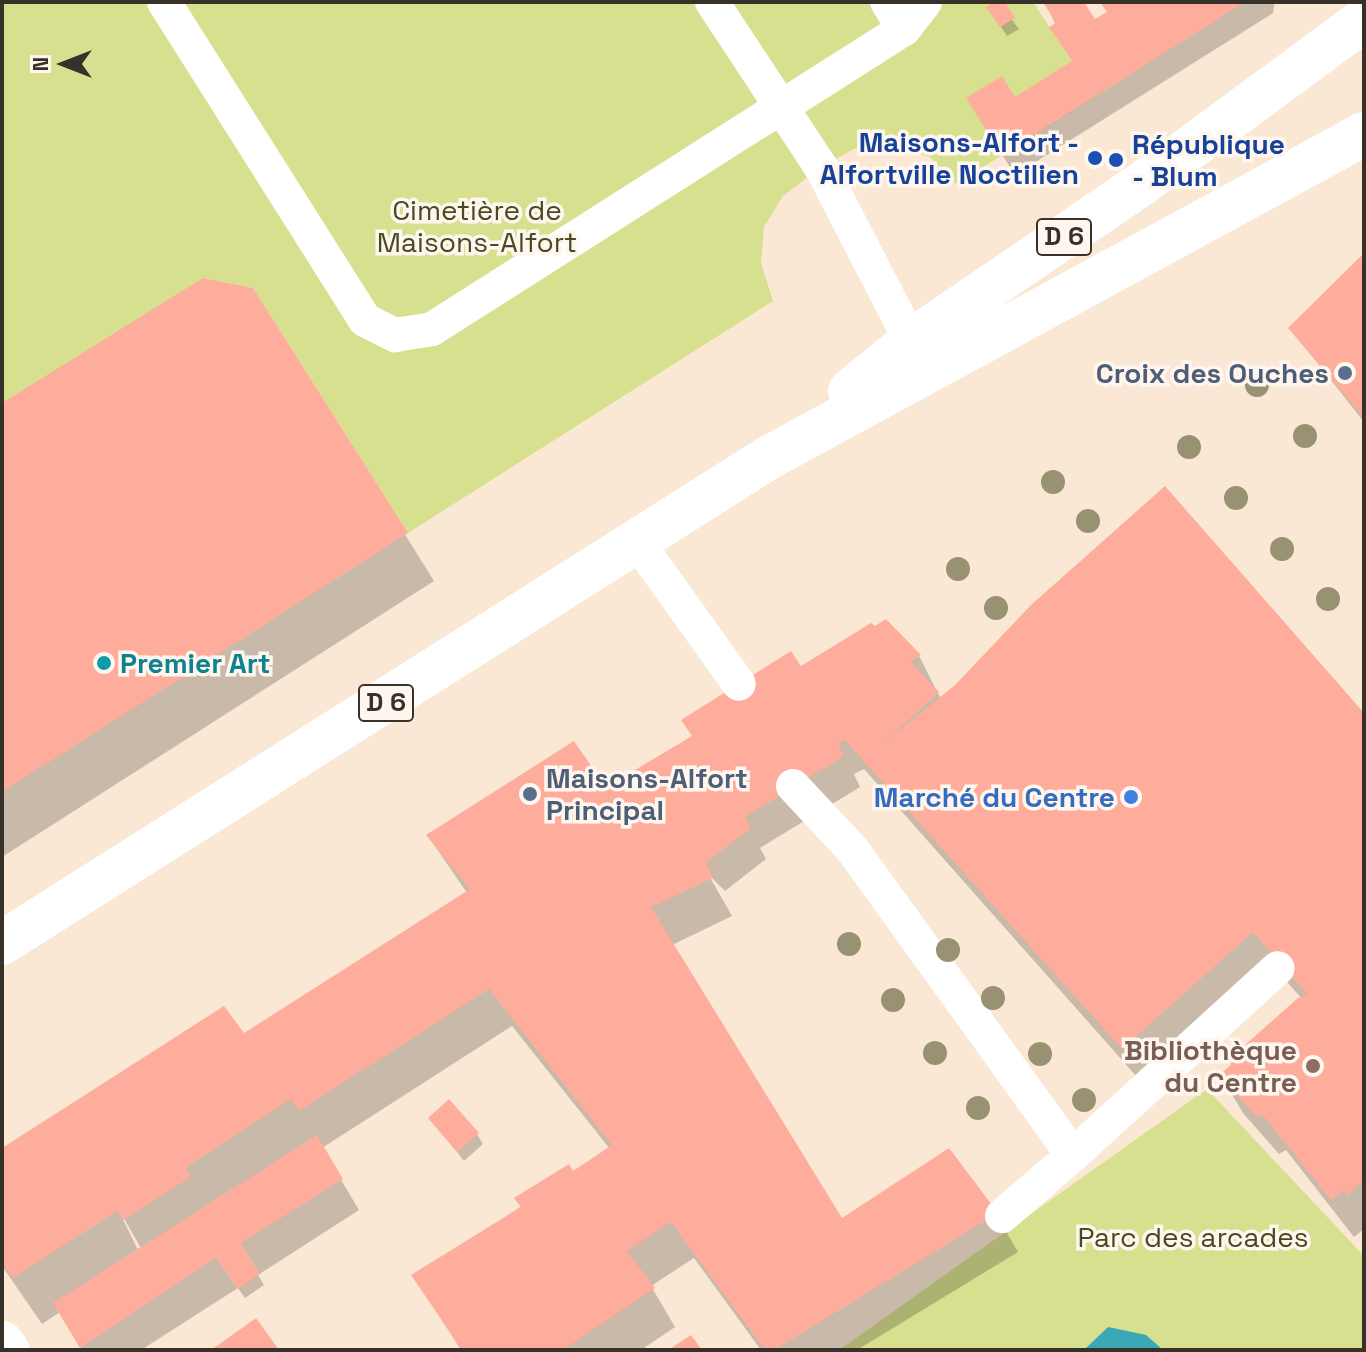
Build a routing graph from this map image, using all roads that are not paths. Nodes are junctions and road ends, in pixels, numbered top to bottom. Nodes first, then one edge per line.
1 (164, 2) edge
2 (712, 2) edge
3 (925, 2) edge
4 (896, 15) edge
5 (1364, 20) edge
6 (780, 110) junction
7 (1364, 134) edge
8 (911, 341) junction
9 (768, 458) junction
10 (638, 543) junction
11 (739, 684) dead end
12 (793, 786) dead end
13 (2, 943) edge
14 (1278, 968) dead end
15 (1073, 1155) junction
16 (1002, 1216) dead end
17 (2, 1343) edge
18 (7, 1350) edge

1 - 6 lane
2 - 6 lane
3 - 4 lane
4 - 6 lane
5 - 8 main road, D 6
6 - 8 lane
7 - 9 main road, D 6
8 - 9 main road, D 6
9 - 10 main road, D 6
10 - 11 lane
10 - 13 main road, D 6
12 - 15 lane
14 - 15 lane
15 - 16 lane
17 - 18 main road

